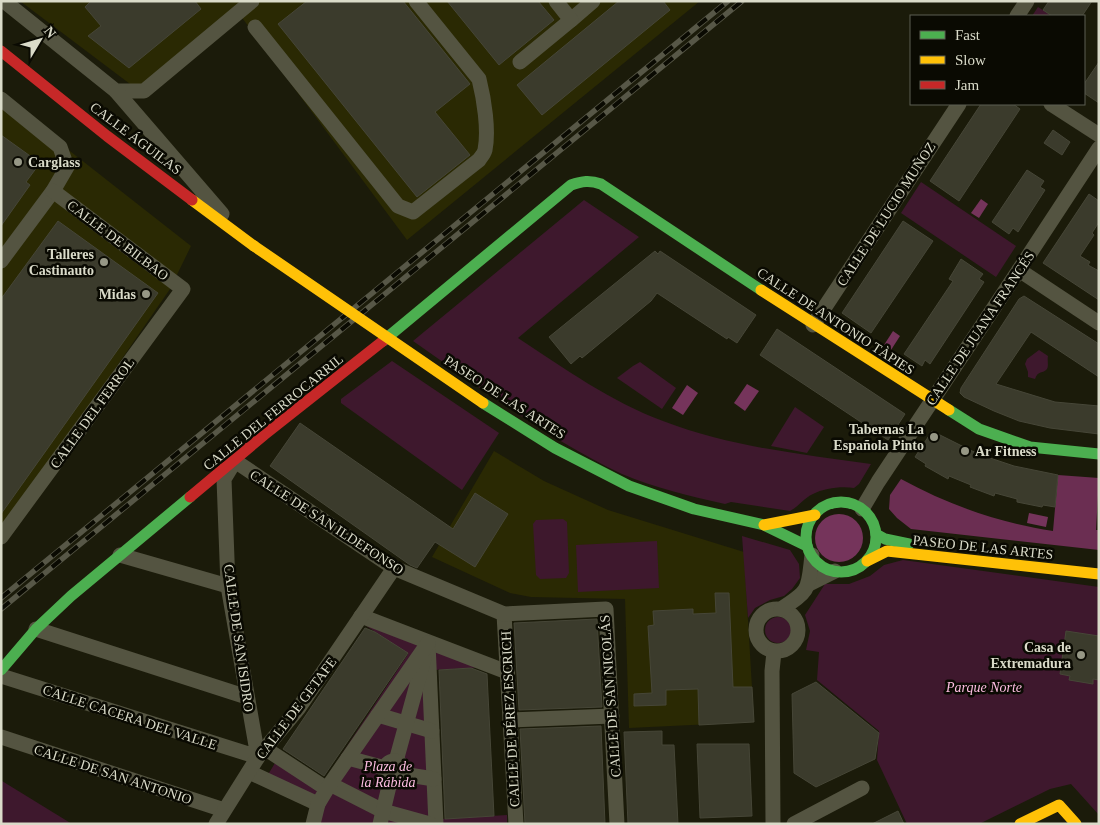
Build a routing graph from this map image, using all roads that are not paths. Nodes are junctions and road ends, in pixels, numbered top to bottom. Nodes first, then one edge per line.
1 (4, 1) edge
2 (252, 1) edge
3 (416, 1) edge
4 (556, 1) edge
5 (593, 1) edge
6 (1027, 1) edge
7 (1, 10) edge
8 (1018, 15) edge
9 (26, 19) junction
10 (571, 20) junction
11 (255, 27) dead end
12 (1, 51) edge
13 (520, 62) dead end
14 (116, 92) junction
15 (1, 99) edge
16 (958, 105) edge
17 (1053, 105) edge
18 (1099, 135) edge
19 (1099, 148) edge
20 (571, 185) joint
21 (53, 190) junction
22 (241, 236) junction
23 (254, 246) joint
24 (1, 261) edge
25 (1020, 270) junction
26 (183, 289) joint
27 (1099, 323) edge
28 (813, 324) junction
29 (932, 401) junction
30 (1099, 454) edge
31 (235, 461) junction
32 (862, 509) junction
33 (815, 515) junction
34 (764, 525) junction
35 (876, 534) junction
36 (1, 537) edge
37 (809, 550) junction
38 (120, 555) junction
39 (867, 561) junction
40 (1099, 563) edge
41 (394, 568) junction
42 (835, 571) junction
43 (1099, 574) edge
44 (809, 584) junction
45 (228, 586) junction
46 (788, 613) junction
47 (504, 614) junction
48 (361, 616) junction
49 (36, 629) junction
50 (428, 643) junction
51 (774, 652) junction
52 (1, 670) edge
53 (507, 672) junction
54 (1, 676) edge
55 (247, 697) junction
56 (378, 715) junction
57 (612, 716) junction
58 (510, 720) junction
59 (407, 724) junction
60 (432, 731) junction
61 (1, 737) edge
62 (262, 753) junction
63 (348, 758) junction
64 (393, 770) junction
65 (249, 772) junction
66 (434, 779) junction
67 (328, 786) junction
68 (862, 788) dead end
69 (318, 804) junction
70 (224, 810) junction
71 (381, 817) edge
72 (216, 824) edge
73 (313, 824) edge
74 (430, 824) edge
75 (436, 824) edge
76 (511, 824) edge
77 (516, 824) edge
78 (617, 824) edge
79 (773, 824) edge
80 (794, 824) edge
81 (1020, 824) edge
82 (1076, 824) edge

1 - 9 street
2 - 14 street
3 - 11 street
4 - 10 street
5 - 10 street
6 - 8 street
7 - 9 street
9 - 14 street
10 - 13 street
12 - 22 main road, CALLE ÁGUILAS
14 - 22 street
15 - 21 street
16 - 28 street, CALLE DE LUCIO MUÑOZ
17 - 18 street
19 - 25 street, CALLE DE JUANA FRANCÉS
20 - 28 main road, CALLE DE ANTONIO TÀPIES
20 - 31 main road, CALLE DEL FERROCARRIL
21 - 24 street
21 - 26 street, CALLE DE BILBAO
22 - 23 main road, CALLE ÁGUILAS
23 - 34 main road, PASEO DE LAS ARTES, bridge
25 - 27 street
25 - 29 street, CALLE DE JUANA FRANCÉS
26 - 36 street, CALLE DEL FERROL
28 - 29 main road, CALLE DE ANTONIO TÀPIES
29 - 30 main road, CALLE DE ANTONIO TÀPIES
29 - 32 street, CALLE DE JUANA FRANCÉS
31 - 38 main road, CALLE DEL FERROCARRIL
31 - 41 street, CALLE DE SAN ILDEFONSO
31 - 45 street, CALLE DE SAN ISIDRO
32 - 33 main road
32 - 35 main road
33 - 34 main road, PASEO DE LAS ARTES
33 - 37 main road
34 - 37 main road, PASEO DE LAS ARTES
35 - 39 main road
35 - 40 main road, PASEO DE LAS ARTES
37 - 42 main road
37 - 44 street
38 - 45 street
38 - 49 main road, CALLE DEL FERROCARRIL
39 - 42 main road
39 - 43 main road, PASEO DE LAS ARTES
41 - 47 street, CALLE DE SAN ILDEFONSO
41 - 48 street, CALLE DE GETAFE
42 - 44 street
44 - 46 street
45 - 55 street, CALLE DE SAN ISIDRO
46 - 51 street
46 - 51 street
47 - 53 street, CALLE DE PÉREZ ESCRICH
47 - 57 street, CALLE DE SAN NICOLÁS
48 - 50 street
48 - 62 street, CALLE DE GETAFE
49 - 52 main road, CALLE DEL FERROCARRIL
49 - 55 street
50 - 53 street
50 - 56 street
50 - 59 street
50 - 60 street
51 - 79 street
53 - 58 street, CALLE DE PÉREZ ESCRICH
54 - 62 street, CALLE CACERA DEL VALLE
55 - 62 street, CALLE DE SAN ISIDRO
56 - 59 street
56 - 63 street
57 - 58 street
57 - 78 street, CALLE DE SAN NICOLÁS
58 - 77 street, CALLE DE PÉREZ ESCRICH
59 - 60 street
59 - 64 street
60 - 66 street
61 - 70 street, CALLE DE SAN ANTONIO
62 - 65 street, CALLE DE GETAFE
62 - 67 street, CALLE CACERA DEL VALLE
63 - 64 street
63 - 67 street
64 - 66 street
64 - 71 street
65 - 69 street
65 - 70 street, CALLE DE GETAFE
66 - 75 street
67 - 69 street
67 - 71 street
68 - 80 street
69 - 73 street
70 - 72 street, CALLE DE GETAFE
71 - 74 street
76 - 77 street
81 - 82 main road

